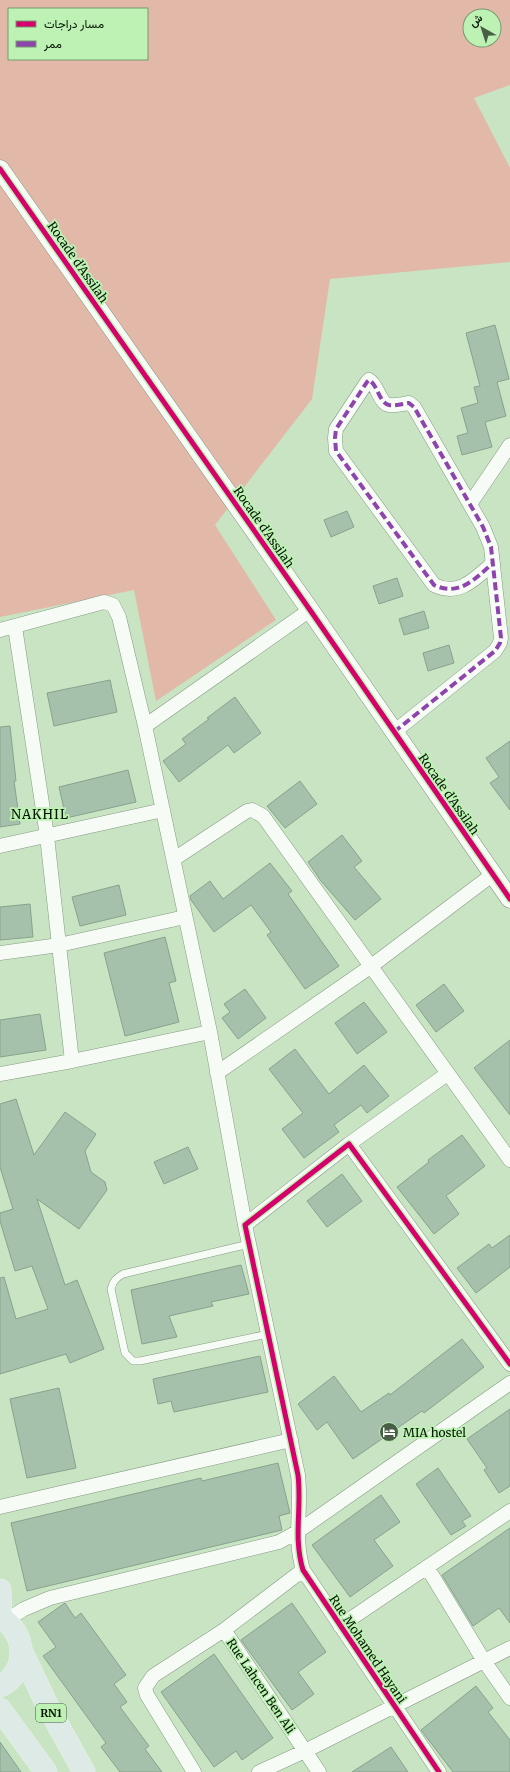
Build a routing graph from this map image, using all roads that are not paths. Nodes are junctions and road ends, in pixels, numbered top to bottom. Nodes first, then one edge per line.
1 (0, 169) edge
2 (510, 445) edge
3 (470, 504) junction
4 (493, 563) junction
5 (310, 610) junction
6 (15, 627) junction
7 (0, 630) edge
8 (145, 726) junction
9 (394, 732) junction
10 (163, 810) junction
11 (47, 836) junction
12 (0, 846) edge
13 (174, 859) junction
14 (492, 875) junction
15 (510, 899) edge
16 (185, 917) junction
17 (60, 945) junction
18 (0, 953) edge
19 (370, 967) junction
20 (210, 1032) junction
21 (72, 1061) junction
22 (0, 1074) edge
23 (217, 1074) junction
24 (447, 1074) junction
25 (349, 1144) junction
26 (510, 1160) edge
27 (245, 1225) junction
28 (249, 1244) junction
29 (268, 1334) junction
30 (510, 1364) edge
31 (510, 1383) edge
32 (291, 1440) junction
33 (0, 1507) edge
34 (510, 1511) edge
35 (297, 1532) junction
36 (427, 1567) junction
37 (303, 1570) junction
38 (0, 1590) edge
39 (2, 1620) edge
40 (340, 1626) junction
41 (224, 1630) junction
42 (510, 1648) edge
43 (22, 1652) junction
44 (484, 1661) junction
45 (0, 1686) edge
46 (510, 1698) edge
47 (395, 1706) junction
48 (0, 1708) edge
49 (305, 1751) junction
50 (46, 1772) edge
51 (84, 1772) edge
52 (194, 1772) edge
53 (260, 1772) edge
54 (319, 1772) edge
55 (439, 1772) edge

1 - 5 street, Rocade d'Assilah
2 - 3 street
3 - 4 street
3 - 4 street
4 - 9 street
5 - 8 street
5 - 9 street, Rocade d'Assilah
6 - 7 street
6 - 8 street, Rue Mohamed Hayani
6 - 11 street
8 - 10 street, Rue Mohamed Hayani
9 - 14 street, Rocade d'Assilah
10 - 11 street
10 - 13 street, Rue Mohamed Hayani
11 - 12 street
11 - 17 street
13 - 16 street, Rue Mohamed Hayani
13 - 19 street
14 - 15 street, Rocade d'Assilah
14 - 19 street
16 - 17 street
16 - 20 street, Rue Mohamed Hayani
17 - 18 street
17 - 21 street
19 - 23 street
19 - 24 street
20 - 21 street
20 - 23 street, Rue Mohamed Hayani
21 - 22 street
23 - 27 street, Rue Mohamed Hayani
24 - 25 street
24 - 26 street
25 - 27 street
25 - 30 street
27 - 28 street, Rue Mohamed Hayani
28 - 29 street, Rue Mohamed Hayani
28 - 29 lane
29 - 32 street, Rue Mohamed Hayani
31 - 35 street
32 - 33 street
32 - 35 street, Rue Mohamed Hayani
34 - 36 street
35 - 37 street, Rue Mohamed Hayani
35 - 39 street
36 - 40 street
36 - 44 street
37 - 40 street, Rue Mohamed Hayani
37 - 41 street
38 - 39 main road
39 - 43 main road, RN1
40 - 47 street, Rue Mohamed Hayani
41 - 49 street, Rue Lahcen Ben Ali
41 - 52 street, Rue Lahcen Ben Ali
42 - 44 street
43 - 45 main road
43 - 51 main road, RN1
44 - 46 street
44 - 47 street
47 - 49 street
47 - 55 street, Rue Mohamed Hayani
48 - 50 main road
49 - 53 street
49 - 54 street, Rue Lahcen Ben Ali

